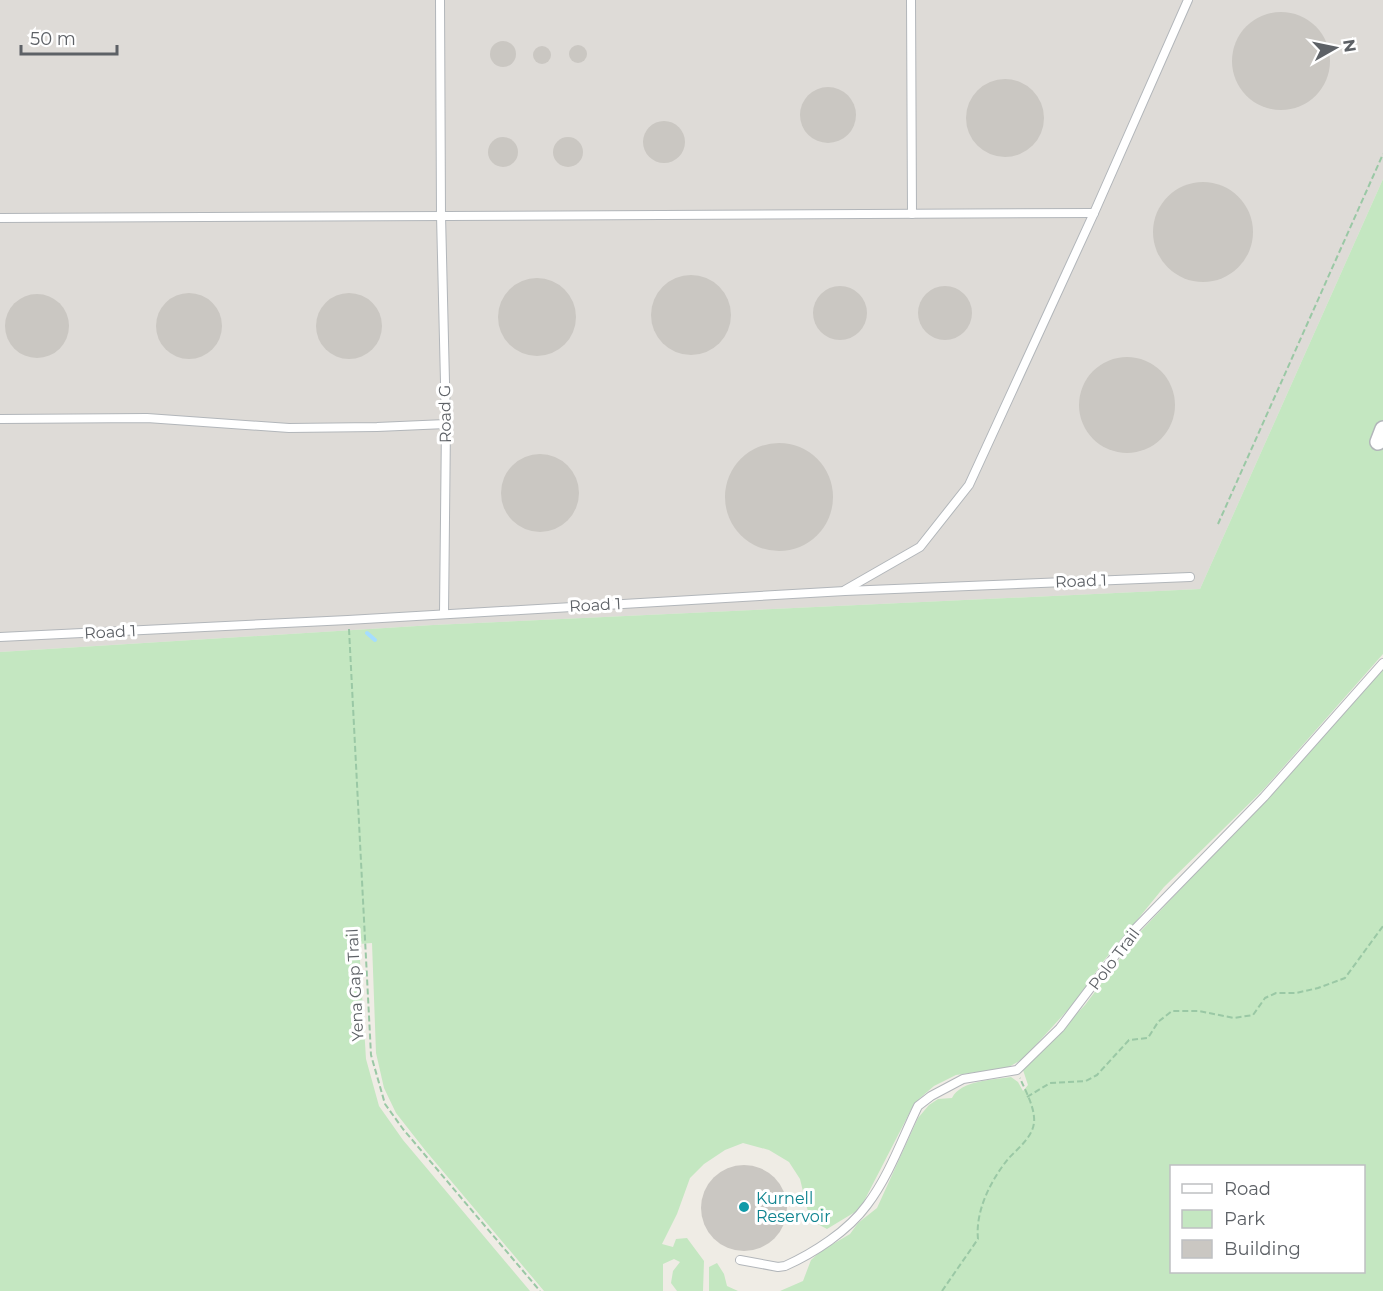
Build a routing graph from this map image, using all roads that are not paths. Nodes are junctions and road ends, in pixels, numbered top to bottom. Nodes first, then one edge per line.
1 (440, 0) edge
2 (911, 0) edge
3 (1188, 0) edge
4 (1094, 213) junction
5 (912, 214) junction
6 (441, 215) junction
7 (0, 218) edge
8 (0, 419) edge
9 (446, 424) junction
10 (1190, 577) dead end
11 (845, 591) junction
12 (444, 614) junction
13 (0, 637) edge
14 (1383, 663) edge
15 (740, 1260) dead end

1 - 6 lane, Road G
2 - 5 lane
3 - 4 lane
4 - 5 lane
4 - 11 lane
5 - 6 lane
6 - 7 lane
6 - 9 lane, Road G
8 - 9 lane
9 - 12 lane, Road G
10 - 11 lane, Road 1
11 - 12 lane, Road 1
12 - 13 lane, Road 1
14 - 15 lane, Polo Trail

